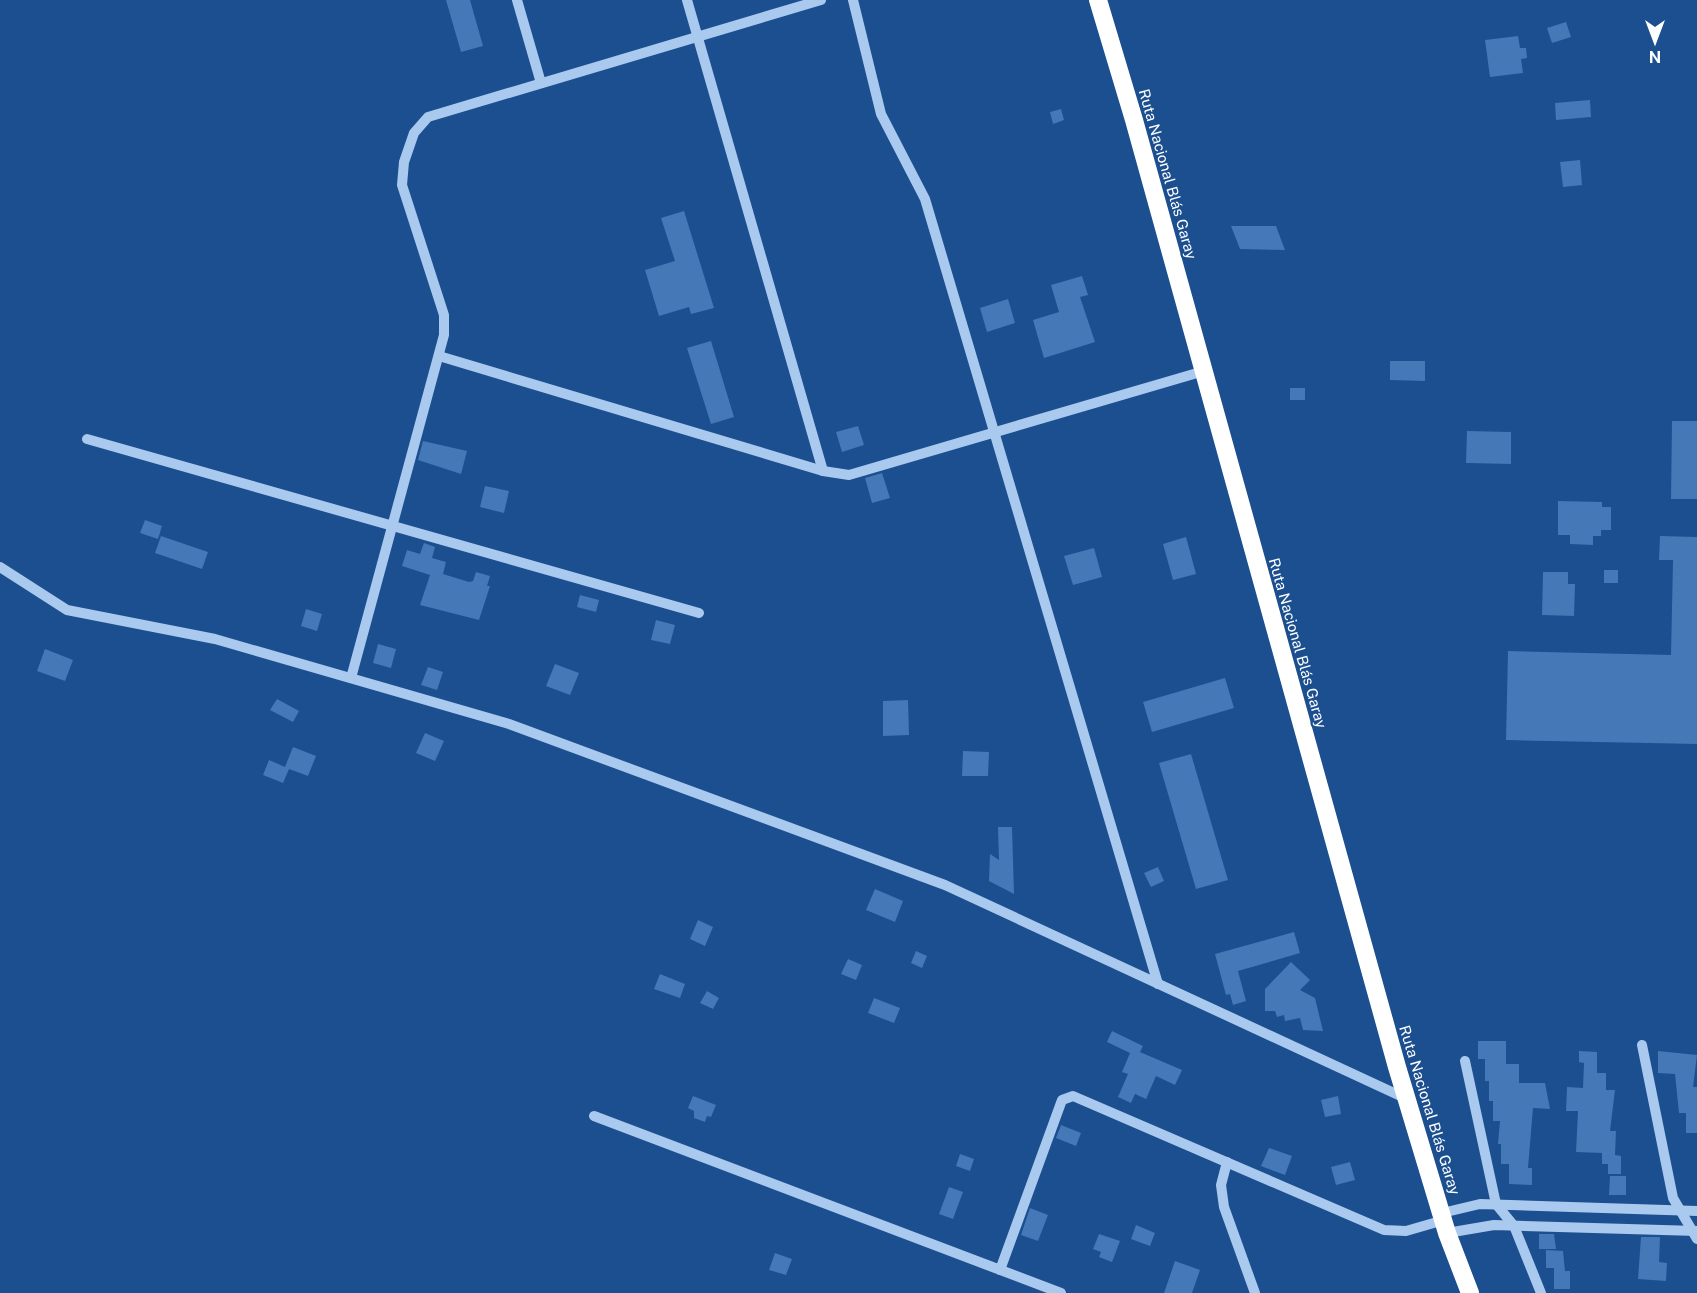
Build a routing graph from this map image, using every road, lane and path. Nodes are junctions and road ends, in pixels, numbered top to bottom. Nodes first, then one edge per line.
1 (517, 0) edge
2 (687, 0) edge
3 (821, 0) edge
4 (854, 0) edge
5 (1098, 0) edge
6 (698, 37) junction
7 (541, 84) junction
8 (439, 356) junction
9 (1204, 371) junction
10 (994, 432) junction
11 (87, 439) dead end
12 (823, 471) junction
13 (392, 526) junction
14 (0, 567) edge
15 (699, 613) dead end
16 (351, 678) junction
17 (1158, 984) junction
18 (1642, 1045) dead end
19 (1465, 1061) dead end
20 (1407, 1099) junction
21 (594, 1116) dead end
22 (1227, 1162) junction
23 (1496, 1204) junction
24 (1680, 1210) junction
25 (1697, 1211) edge
26 (1444, 1222) junction
27 (1514, 1226) junction
28 (1695, 1234) edge
29 (1000, 1270) junction
30 (1061, 1293) edge
31 (1255, 1293) edge
32 (1470, 1293) edge
33 (1541, 1293) edge

1 - 7 street
2 - 6 street
3 - 6 street
4 - 10 street
5 - 9 highway, Ruta Nacional Blás Garay
6 - 7 street
6 - 12 street
7 - 8 street
8 - 12 street
8 - 13 street
9 - 10 street
9 - 20 highway, Ruta Nacional Blás Garay
10 - 12 street
10 - 17 street
11 - 13 street
13 - 15 street
13 - 16 street
14 - 16 street
16 - 17 street
17 - 20 street
18 - 24 street
19 - 23 street
20 - 26 highway, Ruta Nacional Blás Garay
21 - 29 street
22 - 26 street
22 - 29 street
22 - 31 street
23 - 24 street
23 - 26 street
23 - 27 street
24 - 25 street
24 - 28 street
26 - 27 street
26 - 32 highway, Ruta Nacional Blás Garay
27 - 28 street
27 - 33 street
29 - 30 street

